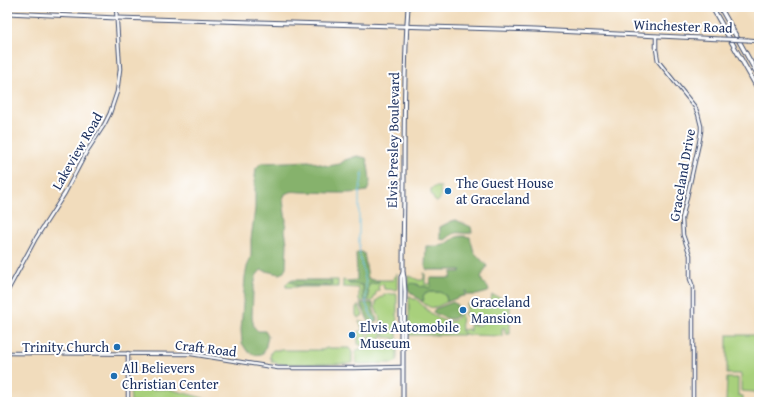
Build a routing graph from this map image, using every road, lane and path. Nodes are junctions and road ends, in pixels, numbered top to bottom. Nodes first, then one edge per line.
1 (116, 7) edge
2 (408, 7) edge
3 (712, 7) edge
4 (720, 7) edge
5 (7, 13) edge
6 (117, 18) junction
7 (406, 27) junction
8 (656, 36) junction
9 (759, 41) edge
10 (759, 77) edge
11 (759, 91) edge
12 (7, 292) edge
13 (7, 353) edge
14 (128, 353) junction
15 (403, 366) junction
16 (128, 402) edge
17 (403, 402) edge
18 (693, 402) edge

1 - 6 street, Lakeview Road
2 - 7 main road, Elvis Presley Boulevard
3 - 11 highway
4 - 10 highway
5 - 6 main road, Winchester Road
6 - 7 main road, Winchester Road
6 - 12 street, Lakeview Road
7 - 8 main road, Winchester Road
7 - 15 main road, Elvis Presley Boulevard
8 - 9 main road, Winchester Road, bridge
8 - 18 street, Graceland Drive
13 - 14 street, Craft Road
14 - 15 street, Craft Road
14 - 16 street
15 - 17 main road, Elvis Presley Boulevard

